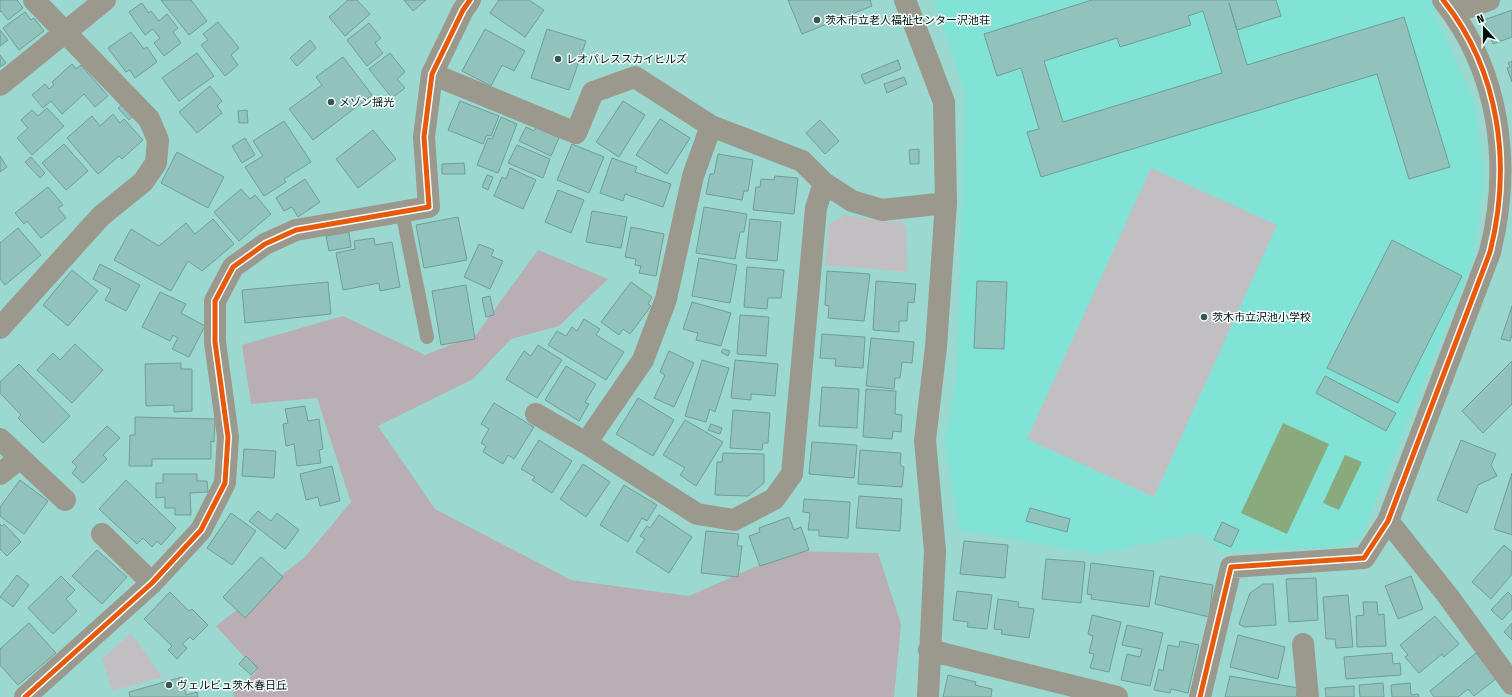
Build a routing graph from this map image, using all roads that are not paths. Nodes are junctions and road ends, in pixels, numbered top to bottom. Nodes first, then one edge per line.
1 (34, 0) edge
2 (104, 0) edge
3 (470, 0) edge
4 (905, 0) edge
5 (1490, 0) edge
6 (1448, 6) edge
7 (63, 32) junction
8 (432, 74) junction
9 (0, 85) edge
10 (711, 126) junction
11 (1506, 146) edge
12 (824, 183) junction
13 (946, 203) junction
14 (402, 211) junction
15 (0, 328) edge
16 (427, 336) dead end
17 (536, 414) dead end
18 (0, 439) edge
19 (586, 443) junction
20 (19, 458) junction
21 (0, 474) edge
22 (65, 500) dead end
23 (1388, 521) junction
24 (102, 534) dead end
25 (152, 583) junction
26 (1303, 644) dead end
27 (929, 650) junction
28 (1512, 684) edge
29 (25, 697) edge
30 (928, 697) edge
31 (1117, 697) edge
32 (1200, 697) edge
33 (1308, 697) edge

1 - 7 street
2 - 7 street
3 - 8 street
4 - 13 street
5 - 6 street
6 - 11 street
7 - 9 street
7 - 15 street
8 - 10 street
8 - 14 street
10 - 12 street
10 - 19 street
11 - 23 street
12 - 13 street
12 - 19 street
13 - 27 street
14 - 16 lane
14 - 25 street
17 - 19 street
18 - 20 street
20 - 21 street
20 - 22 street
23 - 28 street
23 - 32 street
24 - 25 street
25 - 29 street
26 - 33 street
27 - 30 street
27 - 31 street

